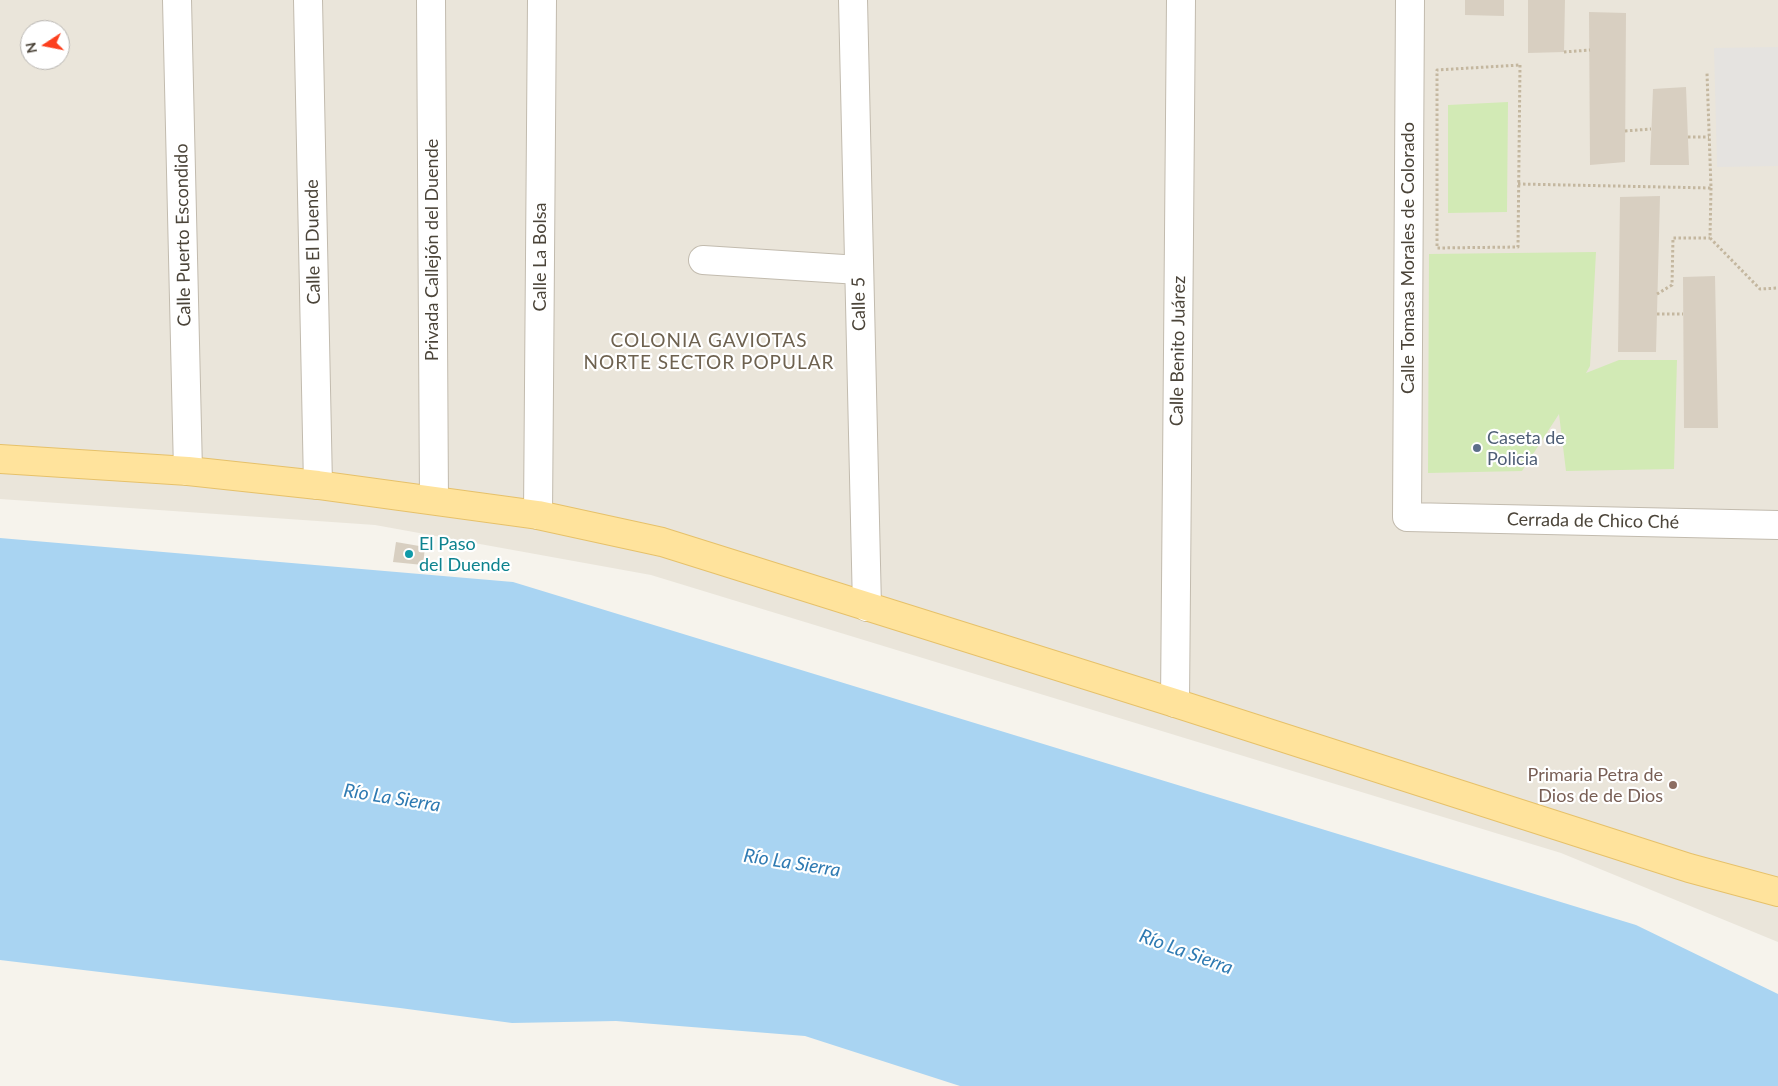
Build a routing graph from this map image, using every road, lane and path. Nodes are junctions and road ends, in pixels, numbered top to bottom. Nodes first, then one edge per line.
1 (177, 0) edge
2 (308, 0) edge
3 (431, 0) edge
4 (542, 0) edge
5 (853, 0) edge
6 (1181, 0) edge
7 (1410, 0) edge
8 (1590, 50) dead end
9 (1564, 52) dead end
10 (1707, 73) dead end
11 (1651, 129) dead end
12 (1625, 131) dead end
13 (1709, 136) junction
14 (1688, 137) dead end
15 (1518, 184) junction
16 (1711, 188) junction
17 (1710, 238) junction
18 (703, 260) dead end
19 (858, 270) junction
20 (1778, 288) edge
21 (1658, 294) dead end
22 (1657, 314) dead end
23 (1684, 314) dead end
24 (0, 459) edge
25 (188, 471) junction
26 (318, 485) junction
27 (434, 500) junction
28 (538, 514) junction
29 (1407, 517) joint
30 (1778, 525) edge
31 (866, 607) junction
32 (1175, 703) junction
33 (1778, 892) edge

1 - 25 street, Calle Puerto Escondido
2 - 26 street, Calle El Duende
3 - 27 street, Privada Callejón del Duende
4 - 28 street, Calle La Bolsa
5 - 19 street, Calle 5
6 - 32 street, Calle Benito Juárez
7 - 29 street, Calle Tomasa Morales de Colorado
8 - 9 path
10 - 13 path
11 - 12 path
13 - 14 path
13 - 16 path
15 - 15 path
15 - 16 path
16 - 17 path
17 - 20 path
17 - 21 path
18 - 19 street
19 - 31 street, Calle 5
22 - 23 path
24 - 25 main road
25 - 26 main road
26 - 27 main road
27 - 28 main road
28 - 31 main road
29 - 30 street, Cerrada de Chico Ché
31 - 32 main road
32 - 33 main road

